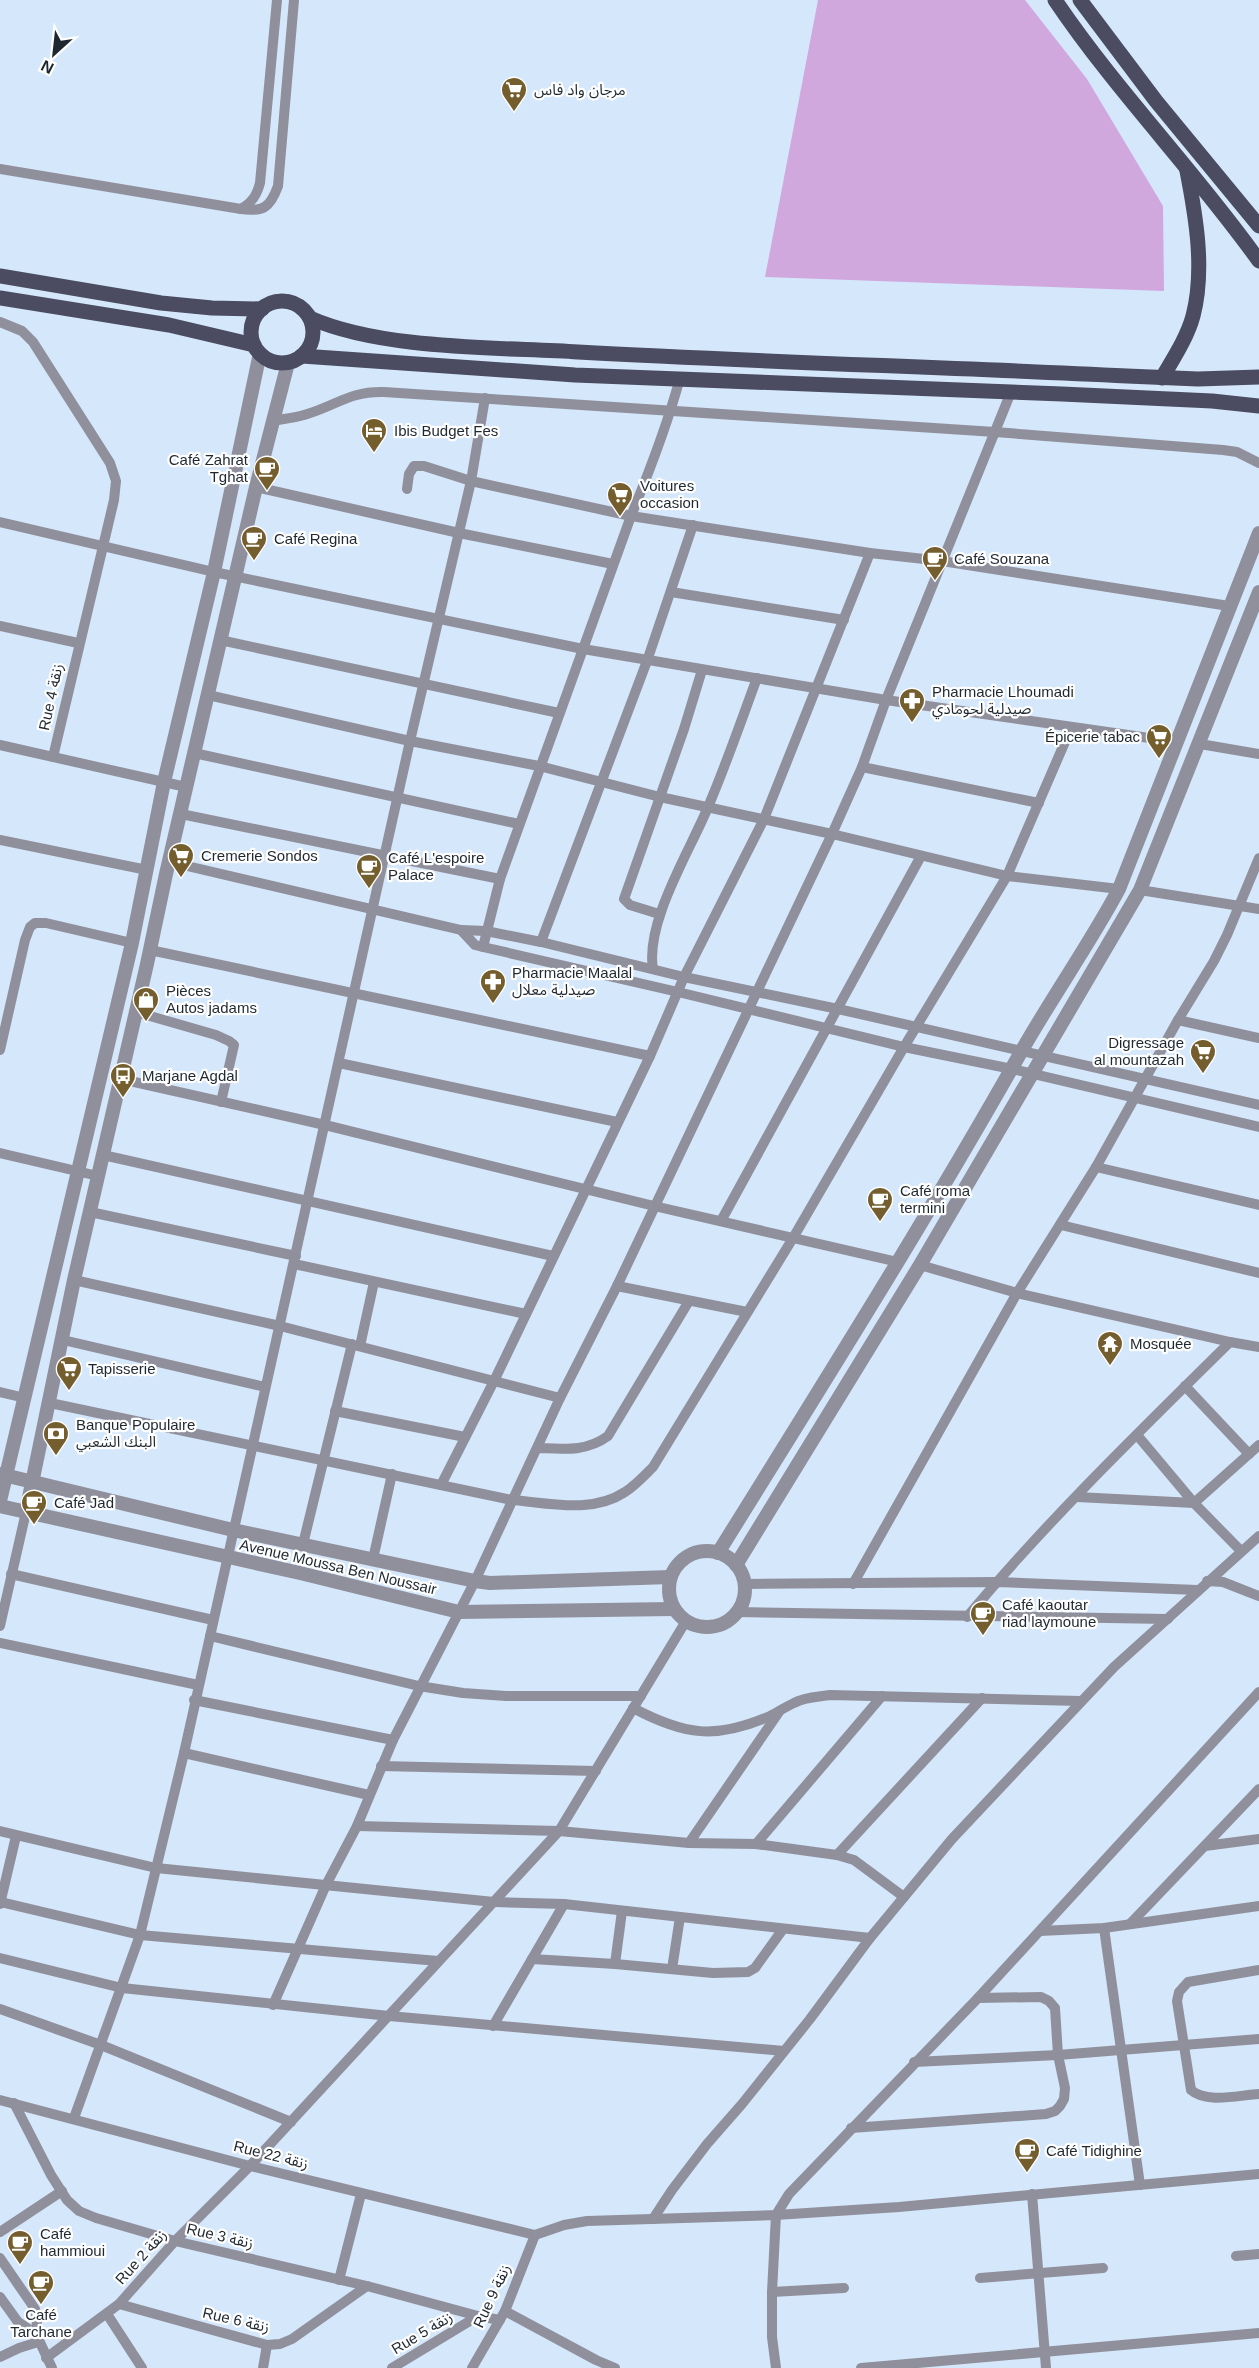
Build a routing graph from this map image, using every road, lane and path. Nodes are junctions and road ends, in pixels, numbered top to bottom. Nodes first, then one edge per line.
1 (277, 0) edge
2 (294, 0) edge
3 (1055, 0) edge
4 (1080, 0) edge
5 (0, 169) edge
6 (1186, 169) junction
7 (1241, 202) junction
8 (241, 209) junction
9 (1259, 214) edge
10 (1259, 226) edge
11 (1259, 261) edge
12 (0, 276) edge
13 (0, 298) edge
14 (262, 309) junction
15 (310, 318) junction
16 (0, 322) edge
17 (257, 349) junction
18 (295, 359) junction
19 (1259, 376) edge
20 (680, 378) junction
21 (1162, 378) junction
22 (1011, 392) junction
23 (484, 398) junction
24 (1259, 406) edge
25 (671, 411) junction
26 (272, 421) junction
27 (995, 432) junction
28 (1259, 463) edge
29 (471, 481) junction
30 (255, 487) junction
31 (407, 489) dead end
32 (631, 516) junction
33 (0, 522) edge
34 (693, 525) junction
35 (459, 533) junction
36 (1259, 533) edge
37 (103, 546) junction
38 (870, 553) junction
39 (942, 561) junction
40 (613, 564) junction
41 (214, 572) junction
42 (235, 576) junction
43 (671, 592) junction
44 (1259, 592) edge
45 (1229, 606) junction
46 (1256, 607) edge
47 (439, 619) junction
48 (844, 620) junction
49 (0, 626) edge
50 (220, 640) junction
51 (78, 644) junction
52 (583, 649) junction
53 (647, 661) junction
54 (702, 670) junction
55 (757, 678) junction
56 (424, 683) junction
57 (818, 688) junction
58 (208, 695) junction
59 (886, 700) junction
60 (559, 713) junction
61 (1071, 728) junction
62 (410, 741) junction
63 (1177, 742) junction
64 (1200, 744) junction
65 (0, 745) edge
66 (194, 753) junction
67 (1259, 754) edge
68 (53, 757) junction
69 (539, 766) junction
70 (862, 767) junction
71 (164, 782) junction
72 (600, 782) junction
73 (186, 787) junction
74 (660, 797) junction
75 (398, 799) junction
76 (1039, 803) junction
77 (709, 807) junction
78 (181, 814) junction
79 (764, 819) junction
80 (519, 824) junction
81 (832, 834) junction
82 (0, 840) edge
83 (921, 856) junction
84 (386, 857) junction
85 (1259, 858) edge
86 (168, 868) junction
87 (147, 870) junction
88 (1007, 876) junction
89 (500, 879) junction
90 (1119, 889) junction
91 (1140, 890) junction
92 (1238, 907) junction
93 (374, 909) junction
94 (1259, 909) edge
95 (659, 914) junction
96 (461, 930) junction
97 (486, 931) junction
98 (541, 942) junction
99 (132, 943) junction
100 (483, 947) junction
101 (149, 957) junction
102 (127, 960) junction
103 (653, 969) junction
104 (684, 977) junction
105 (757, 991) junction
106 (678, 992) junction
107 (355, 993) junction
108 (748, 1008) junction
109 (838, 1009) junction
110 (136, 1012) junction
111 (1178, 1020) junction
112 (915, 1028) junction
113 (828, 1029) junction
114 (1259, 1038) edge
115 (0, 1046) edge
116 (904, 1047) junction
117 (1022, 1051) junction
118 (650, 1056) junction
119 (1044, 1056) junction
120 (339, 1062) junction
121 (1012, 1069) junction
122 (1033, 1074) junction
123 (121, 1079) junction
124 (1144, 1080) junction
125 (1136, 1098) junction
126 (220, 1102) junction
127 (1259, 1105) edge
128 (617, 1122) junction
129 (325, 1125) junction
130 (1259, 1127) edge
131 (0, 1153) edge
132 (103, 1155) junction
133 (1096, 1167) junction
134 (78, 1171) junction
135 (98, 1176) junction
136 (585, 1189) junction
137 (308, 1200) junction
138 (1259, 1205) edge
139 (654, 1206) junction
140 (90, 1212) junction
141 (721, 1221) junction
142 (1061, 1226) junction
143 (793, 1238) junction
144 (553, 1256) junction
145 (295, 1260) junction
146 (898, 1262) junction
147 (920, 1265) junction
148 (1259, 1273) edge
149 (74, 1280) junction
150 (374, 1282) junction
151 (617, 1286) junction
152 (1017, 1293) junction
153 (689, 1301) junction
154 (747, 1312) junction
155 (526, 1314) junction
156 (279, 1326) junction
157 (63, 1340) junction
158 (1230, 1342) junction
159 (356, 1345) junction
160 (1259, 1347) edge
161 (495, 1379) junction
162 (1185, 1386) junction
163 (265, 1387) junction
164 (0, 1392) edge
165 (25, 1398) junction
166 (561, 1398) junction
167 (50, 1403) junction
168 (336, 1411) junction
169 (1137, 1435) junction
170 (465, 1437) junction
171 (252, 1445) junction
172 (1259, 1445) edge
173 (538, 1448) junction
174 (1249, 1454) junction
175 (323, 1460) junction
176 (392, 1474) junction
177 (3, 1475) edge
178 (33, 1482) junction
179 (441, 1485) junction
180 (1077, 1497) junction
181 (512, 1500) junction
182 (0, 1501) edge
183 (1194, 1503) junction
184 (0, 1506) edge
185 (26, 1512) junction
186 (233, 1530) junction
187 (1259, 1536) edge
188 (303, 1544) junction
189 (1241, 1551) junction
190 (718, 1553) junction
191 (226, 1557) junction
192 (373, 1559) junction
193 (736, 1564) junction
194 (11, 1574) junction
195 (670, 1577) junction
196 (475, 1581) junction
197 (1207, 1581) junction
198 (997, 1582) junction
199 (745, 1584) junction
200 (853, 1584) junction
201 (1197, 1590) junction
202 (1259, 1596) edge
203 (674, 1609) junction
204 (459, 1612) junction
205 (737, 1612) junction
206 (967, 1617) junction
207 (1168, 1619) junction
208 (213, 1620) junction
209 (686, 1621) junction
210 (0, 1626) edge
211 (210, 1636) junction
212 (0, 1643) edge
213 (198, 1685) junction
214 (419, 1686) junction
215 (1259, 1692) edge
216 (641, 1696) junction
217 (882, 1696) junction
218 (981, 1698) junction
219 (194, 1700) junction
220 (1081, 1701) junction
221 (633, 1708) junction
222 (780, 1712) junction
223 (393, 1740) junction
224 (183, 1754) junction
225 (381, 1766) junction
226 (596, 1771) junction
227 (1259, 1789) edge
228 (369, 1795) junction
229 (357, 1826) junction
230 (0, 1831) edge
231 (559, 1831) junction
232 (16, 1836) junction
233 (1259, 1839) edge
234 (688, 1843) junction
235 (756, 1844) junction
236 (1205, 1846) junction
237 (837, 1855) junction
238 (156, 1868) junction
239 (326, 1885) junction
240 (904, 1897) junction
241 (494, 1902) junction
242 (0, 1903) edge
243 (564, 1904) junction
244 (1259, 1906) edge
245 (622, 1911) junction
246 (680, 1917) junction
247 (1130, 1924) junction
248 (1104, 1928) junction
249 (783, 1929) junction
250 (1040, 1931) junction
251 (140, 1935) junction
252 (870, 1938) junction
253 (298, 1948) junction
254 (0, 1958) edge
255 (532, 1959) junction
256 (438, 1961) junction
257 (615, 1964) junction
258 (672, 1970) junction
259 (1259, 1970) edge
260 (122, 1988) junction
261 (978, 1998) junction
262 (273, 2005) junction
263 (0, 2009) edge
264 (389, 2016) junction
265 (493, 2026) junction
266 (1259, 2038) edge
267 (101, 2044) junction
268 (1183, 2046) junction
269 (784, 2051) junction
270 (1120, 2051) junction
271 (1058, 2055) junction
272 (914, 2062) junction
273 (1259, 2094) edge
274 (0, 2100) edge
275 (14, 2103) junction
276 (74, 2118) junction
277 (291, 2122) junction
278 (851, 2128) junction
279 (250, 2166) junction
280 (1259, 2174) edge
281 (1140, 2185) junction
282 (62, 2191) junction
283 (361, 2194) junction
284 (1032, 2194) junction
285 (776, 2215) junction
286 (653, 2219) junction
287 (0, 2232) edge
288 (535, 2235) junction
289 (175, 2241) junction
290 (1259, 2254) edge
291 (1236, 2256) dead end
292 (0, 2258) edge
293 (1103, 2268) dead end
294 (1038, 2273) junction
295 (980, 2278) dead end
296 (339, 2280) junction
297 (367, 2286) junction
298 (844, 2288) dead end
299 (772, 2292) junction
300 (0, 2297) edge
301 (119, 2304) junction
302 (107, 2314) junction
303 (478, 2316) junction
304 (502, 2316) junction
305 (1259, 2334) edge
306 (37, 2338) junction
307 (267, 2345) junction
308 (1045, 2351) junction
309 (0, 2357) edge
310 (49, 2363) edge
311 (142, 2368) edge
312 (263, 2368) edge
313 (392, 2368) edge
314 (472, 2368) edge
315 (615, 2368) edge
316 (776, 2368) edge
317 (861, 2368) edge
318 (1046, 2368) edge

1 - 8 street
2 - 8 street
3 - 6 main road
4 - 7 main road
5 - 8 street
6 - 11 main road
6 - 21 main road
7 - 9 main road
7 - 10 main road
12 - 14 main road
13 - 17 main road
14 - 15 main road
14 - 17 main road
15 - 18 main road
15 - 21 main road
16 - 37 street, Rue 4 زنقة
17 - 18 main road
17 - 41 street
18 - 20 main road
18 - 26 street
19 - 21 main road
20 - 22 main road
20 - 25 street
22 - 24 main road
22 - 27 street
23 - 25 street
23 - 26 street
23 - 29 street
25 - 27 street
25 - 32 street
26 - 30 street
27 - 28 street
27 - 39 street
29 - 31 street
29 - 32 street
29 - 35 street
30 - 35 street
30 - 42 street
32 - 34 street
32 - 40 street
33 - 37 street
34 - 38 street
34 - 43 street
35 - 40 street
35 - 47 street
36 - 45 street
37 - 41 street
37 - 51 street, Rue 4 زنقة
38 - 39 street
38 - 48 street
39 - 45 street
39 - 59 street
40 - 52 street
41 - 42 street
41 - 71 street
42 - 47 street
42 - 50 street
43 - 48 street
43 - 53 street
44 - 46 street
45 - 63 street
46 - 64 street
47 - 52 street
47 - 56 street
48 - 57 street
49 - 51 street
50 - 56 street
50 - 58 street
51 - 68 street, Rue 4 زنقة
52 - 53 street
52 - 60 street
53 - 54 street
53 - 72 street
54 - 55 street
54 - 74 street
55 - 57 street
55 - 77 street
56 - 60 street
56 - 62 street
57 - 59 street
57 - 79 street
58 - 62 street
58 - 66 street
59 - 61 street
59 - 70 street
60 - 69 street
61 - 63 street
61 - 76 street
62 - 69 street
62 - 75 street
63 - 90 street
64 - 67 street
64 - 91 street
65 - 68 street
66 - 73 street
66 - 75 street
68 - 71 street
69 - 72 street
69 - 80 street
70 - 76 street
70 - 81 street
71 - 73 street
71 - 87 street
72 - 74 street
72 - 98 street
73 - 78 street
74 - 77 street
74 - 95 street
75 - 80 street
75 - 84 street
76 - 88 street
77 - 79 street
77 - 95 street
78 - 84 street
78 - 86 street
79 - 81 street
79 - 104 street
80 - 89 street
81 - 83 street
81 - 105 street
82 - 87 street
83 - 88 street
83 - 109 street
84 - 89 street
84 - 93 street
85 - 92 street
86 - 87 street
86 - 93 street
86 - 101 street
87 - 99 street
88 - 90 street
88 - 112 street
89 - 97 street
90 - 117 street
91 - 92 street
91 - 119 street
92 - 94 street
92 - 111 street
93 - 96 street
93 - 107 street
95 - 103 street
96 - 97 street
96 - 100 street
97 - 98 street
97 - 100 street
98 - 103 street
99 - 102 street
99 - 115 street
100 - 106 street
101 - 102 street
101 - 107 street
101 - 110 street
102 - 134 street
103 - 104 street
104 - 105 street
104 - 106 street
105 - 108 street
105 - 109 street
106 - 108 street
106 - 118 street
107 - 118 street
107 - 120 street
108 - 113 street
108 - 139 street
109 - 112 street
109 - 113 street
110 - 123 street
110 - 126 street
111 - 114 street
111 - 124 street
112 - 116 street
112 - 117 street
113 - 116 street
113 - 141 street
116 - 121 street
116 - 143 street
117 - 119 street
117 - 121 street
118 - 128 street
119 - 122 street
119 - 124 street
120 - 128 street
120 - 129 street
121 - 122 street
121 - 146 street
122 - 125 street
122 - 147 street
123 - 126 street
123 - 132 street
124 - 125 street
124 - 127 street
125 - 130 street
125 - 133 street
126 - 129 street
128 - 136 street
129 - 136 street
129 - 137 street
131 - 134 street
132 - 135 street
132 - 137 street
133 - 138 street
133 - 142 street
134 - 135 street
134 - 165 street
135 - 140 street
136 - 139 street
136 - 144 street
137 - 144 street
137 - 145 street
139 - 141 street
139 - 151 street
140 - 145 street
140 - 149 street
141 - 143 street
142 - 148 street
142 - 152 street
143 - 146 street
143 - 154 street
144 - 155 street
145 - 150 street
145 - 156 street
146 - 190 street
147 - 152 street
147 - 193 street
149 - 156 street
149 - 157 street
150 - 155 street
150 - 159 street
151 - 153 street
151 - 166 street
152 - 158 street
152 - 200 street
153 - 154 street
153 - 173 street
154 - 181 street
155 - 161 street
156 - 159 street
156 - 163 street
157 - 163 street
157 - 167 street
158 - 160 street
158 - 162 street
159 - 161 street
159 - 168 street
161 - 166 street
161 - 170 street
162 - 169 street
162 - 174 street
163 - 171 street
164 - 165 street
165 - 177 street
166 - 173 street
167 - 171 street
167 - 178 street
168 - 170 street
168 - 175 street
169 - 180 street
169 - 183 street
170 - 179 street
171 - 175 street
171 - 186 street
172 - 174 street
173 - 181 street
174 - 183 street
175 - 176 street
175 - 188 street
176 - 179 street
176 - 192 street
177 - 178 street, Avenue Moussa Ben Noussair
177 - 182 street
178 - 185 street
178 - 186 street, Avenue Moussa Ben Noussair
179 - 181 street
180 - 183 street
180 - 198 street
181 - 196 street
183 - 189 street
184 - 185 street, Avenue Moussa Ben Noussair
185 - 191 street, Avenue Moussa Ben Noussair
185 - 194 street
186 - 188 street, Avenue Moussa Ben Noussair
186 - 191 street
187 - 189 street
188 - 192 street, Avenue Moussa Ben Noussair
189 - 197 street
190 - 193 street
190 - 195 street
191 - 204 street, Avenue Moussa Ben Noussair
191 - 208 street
192 - 196 street, Avenue Moussa Ben Noussair
193 - 199 street
194 - 208 street
194 - 210 street
195 - 196 street, Avenue Moussa Ben Noussair
195 - 203 street
196 - 204 street
197 - 201 street
197 - 202 street
198 - 200 street
198 - 201 street
198 - 206 street
199 - 200 street
199 - 205 street
201 - 207 street
203 - 204 street, Avenue Moussa Ben Noussair
203 - 209 street
204 - 214 street
205 - 206 street
205 - 209 street
206 - 207 street
207 - 220 street
208 - 211 street
209 - 216 street, Rue 2 زنقة
211 - 213 street
211 - 214 street
212 - 213 street
213 - 219 street
214 - 216 street
214 - 223 street
215 - 250 street
216 - 221 street, Rue 2 زنقة
217 - 218 street
217 - 222 street
217 - 235 street
218 - 220 street
218 - 237 street
219 - 223 street
219 - 224 street
220 - 240 street
221 - 222 street
221 - 226 street, Rue 2 زنقة
222 - 234 street
223 - 225 street
224 - 228 street
224 - 238 street
225 - 226 street
225 - 228 street
226 - 231 street, Rue 2 زنقة
227 - 236 street
228 - 229 street
229 - 231 street
229 - 239 street
230 - 232 street
231 - 234 street
231 - 241 street, Rue 2 زنقة
232 - 238 street
232 - 242 street
233 - 236 street
234 - 235 street
235 - 237 street
236 - 247 street
237 - 240 street
238 - 239 street
238 - 251 street
239 - 241 street
239 - 253 street
240 - 252 street
241 - 243 street
241 - 256 street, Rue 2 زنقة
242 - 251 street
243 - 245 street
243 - 255 street
244 - 247 street
245 - 246 street
245 - 257 street
246 - 249 street
246 - 258 street
247 - 248 street
248 - 250 street
248 - 270 street
249 - 252 street
249 - 258 street
250 - 261 street
251 - 253 street
251 - 260 street
252 - 269 street
253 - 256 street
253 - 262 street
254 - 260 street
255 - 257 street
255 - 265 street
256 - 264 street, Rue 2 زنقة
257 - 258 street
259 - 268 street
260 - 262 street
260 - 267 street
261 - 271 street
261 - 272 street
262 - 264 street
263 - 267 street
264 - 265 street
264 - 277 street, Rue 2 زنقة
265 - 269 street
266 - 268 street
267 - 276 street
267 - 277 street
268 - 270 street
268 - 273 street
269 - 286 street
270 - 271 street
270 - 281 street
271 - 272 street
271 - 278 street
272 - 278 street
274 - 275 street, Rue 22 زنقة
275 - 276 street, Rue 22 زنقة
275 - 282 street, Rue 3 زنقة
276 - 279 street, Rue 22 زنقة
277 - 279 street, Rue 2 زنقة
278 - 285 street
279 - 283 street, Rue 22 زنقة
279 - 289 street, Rue 2 زنقة
280 - 281 street
281 - 284 street
282 - 287 street
282 - 289 street, Rue 3 زنقة
283 - 288 street, Rue 22 زنقة
283 - 296 street
284 - 285 street
284 - 294 street
285 - 286 street
285 - 299 street
286 - 288 street
288 - 304 street, Rue 9 زنقة
289 - 296 street, Rue 3 زنقة
289 - 301 street, Rue 2 زنقة
290 - 291 street
292 - 306 street
293 - 294 street
294 - 295 street
294 - 308 street
296 - 297 street, Rue 3 زنقة
297 - 303 street, Rue 3 زنقة
297 - 307 street, Rue 6 زنقة
298 - 299 street
299 - 316 street
300 - 306 street
301 - 302 street, Rue 2 زنقة
301 - 307 street, Rue 6 زنقة
302 - 310 street, Rue 2 زنقة
302 - 311 street
303 - 304 street
303 - 313 street, Rue 5 زنقة
304 - 314 street, Rue 9 زنقة
304 - 315 street
305 - 308 street
306 - 309 street
306 - 310 street
307 - 312 street
308 - 317 street
308 - 318 street

